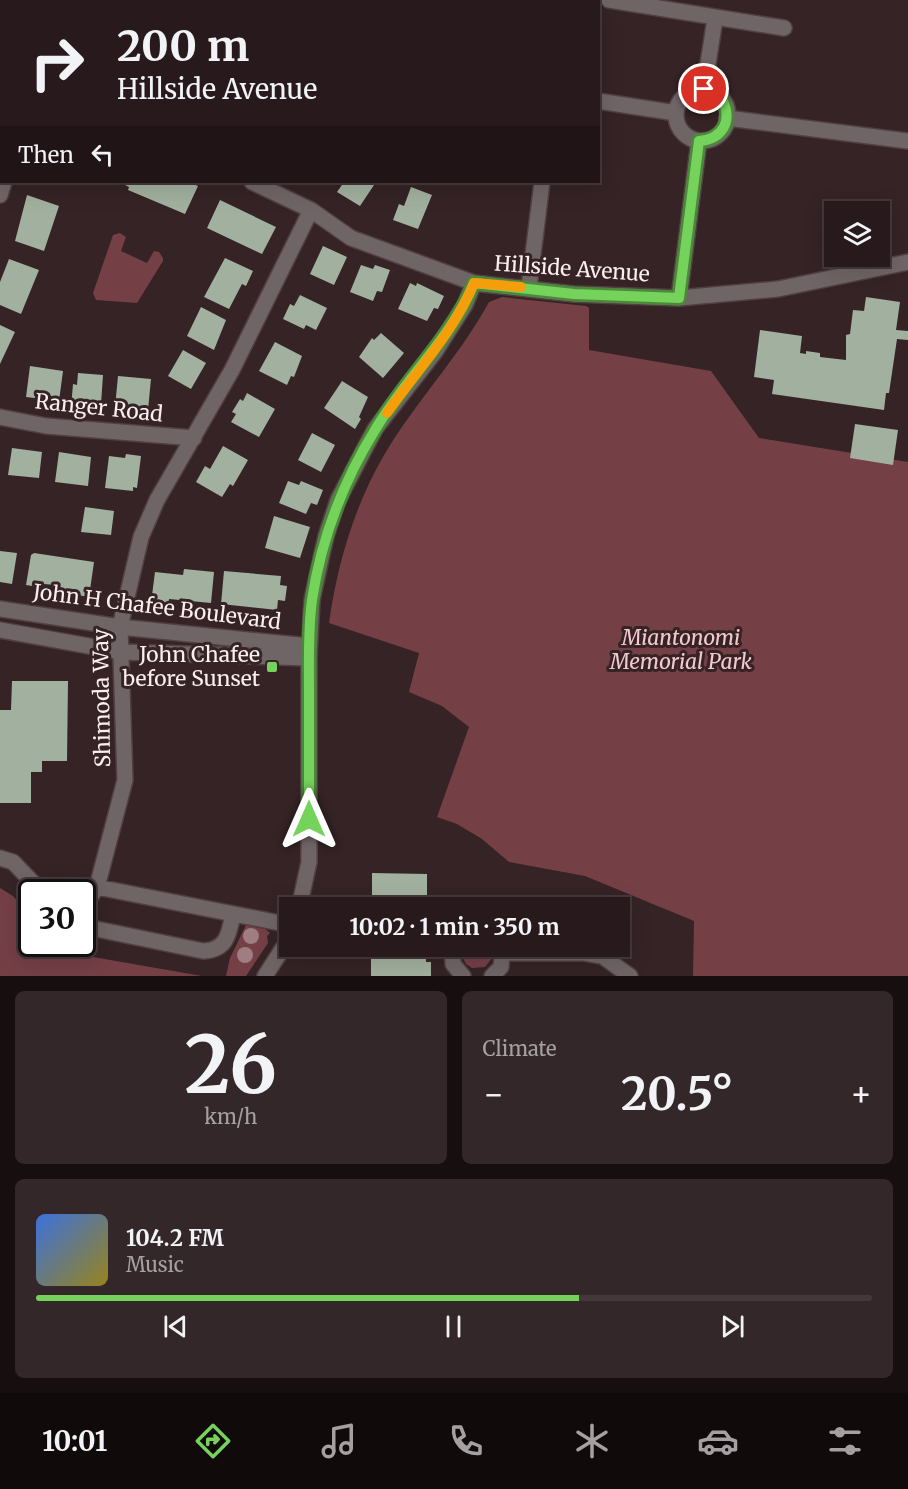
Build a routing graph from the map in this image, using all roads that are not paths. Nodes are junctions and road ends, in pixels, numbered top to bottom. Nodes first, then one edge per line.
1 (609, 0) edge
2 (715, 19) junction
3 (784, 28) dead end
4 (704, 89) junction
5 (600, 101) edge
6 (676, 113) junction
7 (727, 118) junction
8 (699, 141) junction
9 (908, 141) edge
10 (254, 183) edge
11 (542, 183) edge
12 (311, 210) junction
13 (908, 259) edge
14 (474, 283) junction
15 (529, 288) junction
16 (679, 298) junction
17 (0, 417) edge
18 (194, 438) junction
19 (0, 609) edge
20 (120, 627) junction
21 (0, 630) edge
22 (122, 652) junction
23 (309, 652) junction
24 (0, 858) edge
25 (29, 879) edge
26 (97, 887) joint
27 (301, 897) edge
28 (233, 914) junction
29 (279, 923) edge
30 (96, 929) edge
31 (279, 955) edge
32 (453, 957) edge
33 (503, 957) edge
34 (603, 957) edge
35 (266, 976) edge
36 (463, 976) edge
37 (492, 976) edge
38 (630, 976) edge

1 - 2 street
2 - 3 street
2 - 4 street
4 - 6 street
4 - 7 street
5 - 6 street
6 - 8 street
7 - 8 street
7 - 9 street
8 - 16 street
10 - 12 street, Hillside Avenue
11 - 15 street
12 - 14 street, Hillside Avenue
12 - 18 street, Shimoda Way
13 - 16 street, Hillside Avenue
14 - 15 street, Hillside Avenue
14 - 23 street
15 - 16 street, Hillside Avenue
17 - 18 street, Ranger Road
18 - 20 street, Shimoda Way
19 - 20 street, John H Chafee Boulevard
20 - 22 street, Shimoda Way
20 - 23 street, John H Chafee Boulevard
21 - 22 street, John H Chafee Boulevard
22 - 23 street, John H Chafee Boulevard
22 - 26 street, Shimoda Way
23 - 27 street
24 - 25 street
26 - 28 street
28 - 29 street
28 - 30 street
31 - 35 street
32 - 36 street
33 - 37 street
34 - 38 street

